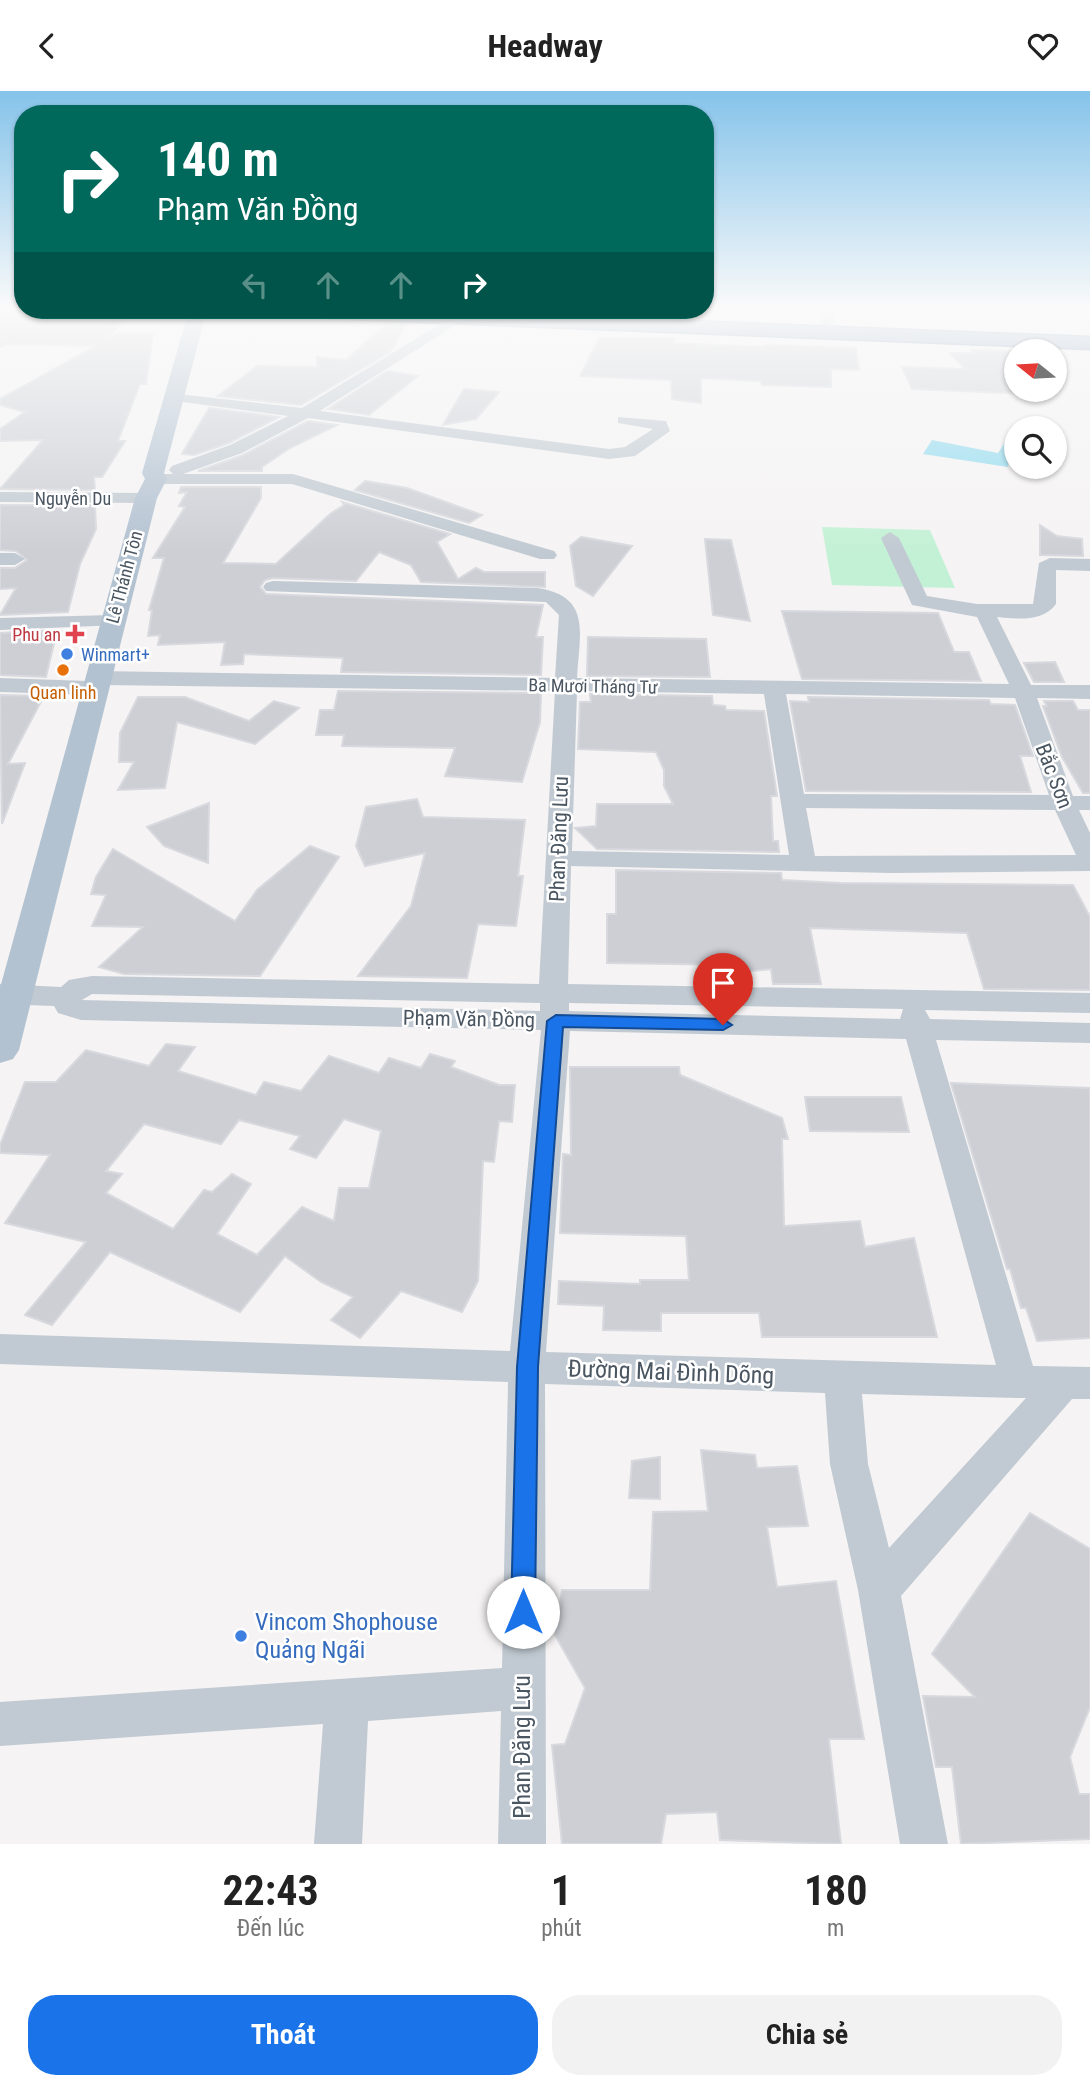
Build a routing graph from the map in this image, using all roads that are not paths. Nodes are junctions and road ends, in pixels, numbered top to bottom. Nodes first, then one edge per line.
1 (177, 389) edge
2 (345, 389) edge
3 (175, 396) junction
4 (304, 414) junction
5 (624, 420) dead end
6 (152, 483) junction
7 (0, 497) edge
8 (890, 538) dead end
9 (547, 555) dead end
10 (1090, 565) edge
11 (273, 587) dead end
12 (980, 609) junction
13 (113, 621) junction
14 (0, 624) edge
15 (96, 683) junction
16 (0, 685) edge
17 (564, 686) junction
18 (774, 689) junction
19 (1023, 690) junction
20 (1090, 692) edge
21 (793, 801) junction
22 (1063, 802) junction
23 (1090, 803) edge
24 (558, 858) junction
25 (1090, 861) edge
26 (803, 862) junction
27 (8, 995) edge
28 (1090, 1003) edge
29 (555, 1007) junction
30 (914, 1014) junction
31 (1090, 1033) edge
32 (0, 1050) edge
33 (0, 1349) edge
34 (527, 1367) junction
35 (842, 1378) junction
36 (1019, 1381) junction
37 (1077, 1382) edge
38 (879, 1590) junction
39 (523, 1688) junction
40 (347, 1700) junction
41 (0, 1724) edge
42 (338, 1844) edge
43 (522, 1844) edge
44 (924, 1844) edge

1 - 3 main road, Lê Thánh Tôn
2 - 4 street
3 - 4 street
3 - 6 main road, Lê Thánh Tôn
4 - 5 street
4 - 6 street
6 - 7 street, Nguyễn Du
6 - 9 street
6 - 13 main road, Lê Thánh Tôn
8 - 12 street
10 - 12 street
11 - 17 street, Phan Đăng Lưu
12 - 19 street, Bắc Sơn
13 - 14 street
13 - 15 main road, Lê Thánh Tôn
15 - 16 street, Ba Mươi Tháng Tư
15 - 17 street, Ba Mươi Tháng Tư
15 - 27 main road, Lê Thánh Tôn
17 - 18 street, Ba Mươi Tháng Tư
17 - 24 street, Phan Đăng Lưu
18 - 19 street, Ba Mươi Tháng Tư
18 - 21 street
19 - 20 street, Ba Mươi Tháng Tư
19 - 22 street, Bắc Sơn
21 - 22 street
21 - 26 street
22 - 23 street
22 - 25 street, Bắc Sơn
24 - 26 street
24 - 29 street, Phan Đăng Lưu
25 - 26 street
27 - 29 street, Phạm Văn Đồng
27 - 32 main road, Lê Thánh Tôn
28 - 30 street, Phạm Văn Đồng
29 - 30 street, Phạm Văn Đồng
29 - 34 street, Phan Đăng Lưu
30 - 31 street, Phạm Văn Đồng
30 - 36 street
33 - 34 street, Đường Mai Đình Dõng
34 - 35 street, Đường Mai Đình Dõng
34 - 39 street, Phan Đăng Lưu
35 - 36 street, Đường Mai Đình Dõng
35 - 38 street
36 - 37 street, Đường Mai Đình Dõng
37 - 38 street
38 - 44 street
39 - 40 street
39 - 43 street, Phan Đăng Lưu
40 - 41 street
40 - 42 street

